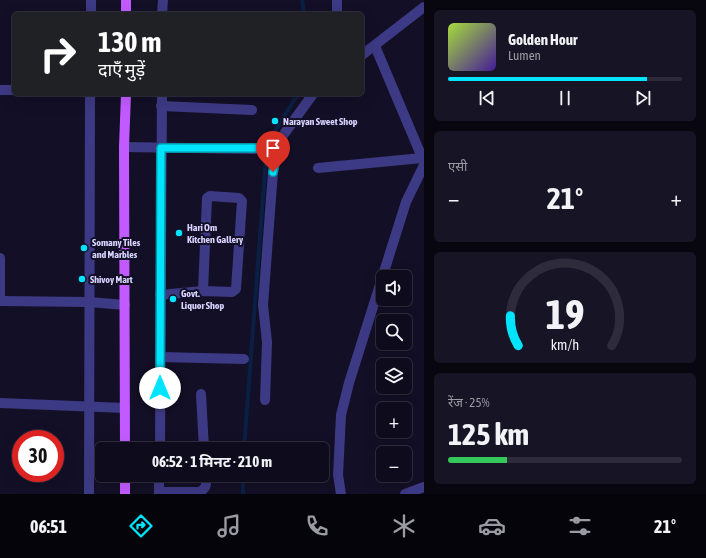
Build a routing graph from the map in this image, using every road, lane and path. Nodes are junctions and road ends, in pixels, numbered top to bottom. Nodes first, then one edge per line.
1 (91, 0) edge
2 (126, 0) edge
3 (163, 0) edge
4 (337, 0) edge
5 (424, 7) edge
6 (91, 12) edge
7 (126, 12) edge
8 (162, 12) edge
9 (337, 12) edge
10 (375, 46) junction
11 (364, 54) edge
12 (0, 90) edge
13 (12, 90) edge
14 (90, 96) edge
15 (126, 96) edge
16 (162, 96) edge
17 (311, 96) edge
18 (161, 106) junction
19 (252, 110) dead end
20 (277, 142) junction
21 (124, 147) junction
22 (161, 148) junction
23 (423, 162) edge
24 (318, 168) dead end
25 (0, 258) edge
26 (203, 291) junction
27 (160, 295) junction
28 (0, 301) edge
29 (89, 302) junction
30 (126, 304) junction
31 (160, 357) junction
32 (244, 359) dead end
33 (201, 394) dead end
34 (265, 400) dead end
35 (0, 403) edge
36 (89, 406) junction
37 (125, 408) junction
38 (125, 442) edge
39 (160, 442) edge
40 (204, 442) edge
41 (125, 482) edge
42 (159, 482) edge
43 (207, 482) edge
44 (424, 487) edge
45 (159, 493) edge
46 (89, 494) edge
47 (125, 494) edge
48 (341, 494) edge
49 (405, 494) edge

1 - 6 street
2 - 7 main road
3 - 8 street
4 - 9 street
5 - 10 street
10 - 11 street
10 - 23 street
12 - 13 street
14 - 29 street
15 - 21 main road
16 - 18 street
17 - 20 street
18 - 19 street
18 - 22 street
20 - 22 street
20 - 34 street
21 - 22 street
21 - 30 main road
22 - 27 street
23 - 24 street
23 - 48 street
25 - 28 street
26 - 26 street
26 - 27 street
27 - 31 street
28 - 29 street
29 - 30 street
29 - 36 street
30 - 37 main road
31 - 32 street
31 - 39 street
33 - 40 street
35 - 36 street
36 - 37 street
36 - 46 street
37 - 38 main road
41 - 47 main road
42 - 45 street
43 - 45 street
44 - 49 street

